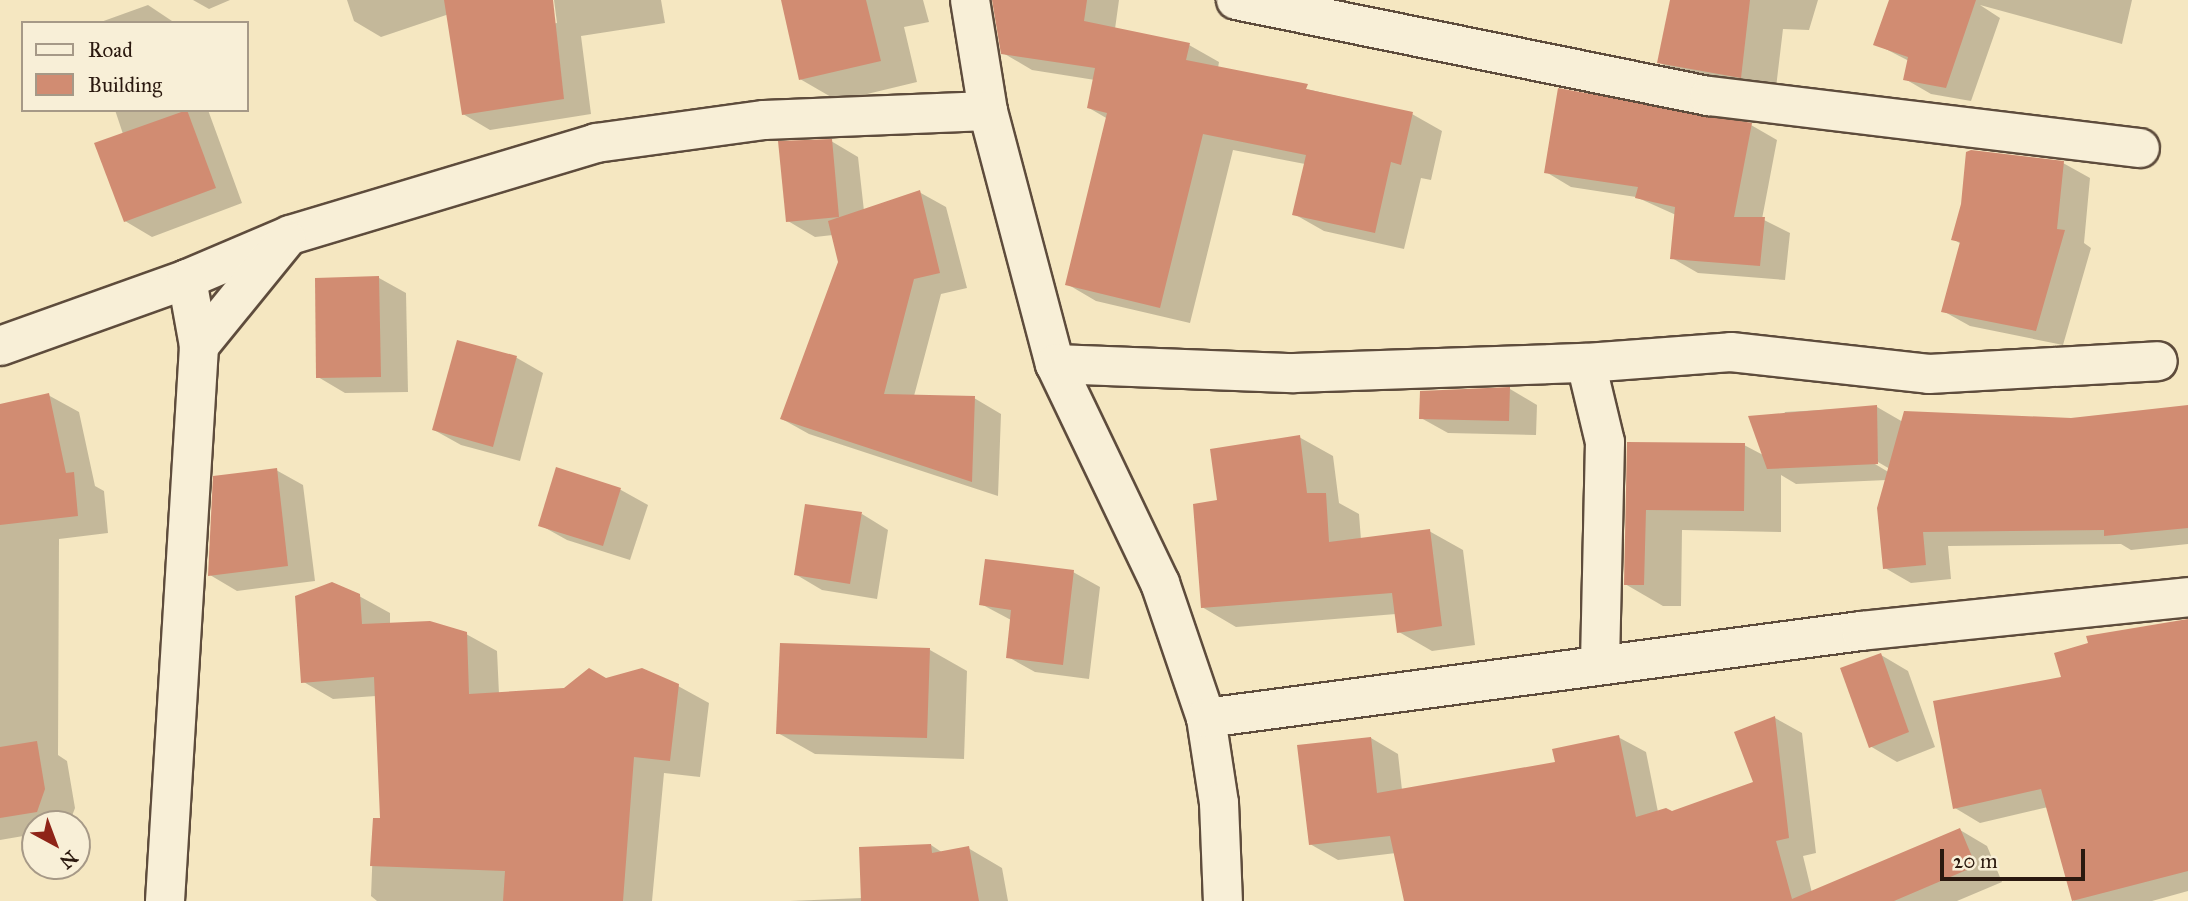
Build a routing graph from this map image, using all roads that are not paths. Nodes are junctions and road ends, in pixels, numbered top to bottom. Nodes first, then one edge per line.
1 (970, 0) edge
2 (1236, 0) edge
3 (988, 111) junction
4 (2140, 148) dead end
5 (290, 234) junction
6 (187, 279) junction
7 (0, 346) edge
8 (200, 346) junction
9 (2158, 360) dead end
10 (1586, 363) junction
11 (1055, 364) junction
12 (2188, 597) edge
13 (1600, 665) junction
14 (1206, 718) junction
15 (165, 901) edge
16 (1223, 901) edge

1 - 3 street
2 - 4 street
3 - 5 street
3 - 11 street
5 - 6 street
5 - 8 street
6 - 7 street
6 - 8 street
8 - 15 street
9 - 10 street
10 - 11 street
10 - 13 street
11 - 14 street
12 - 13 street
13 - 14 street
14 - 16 street

